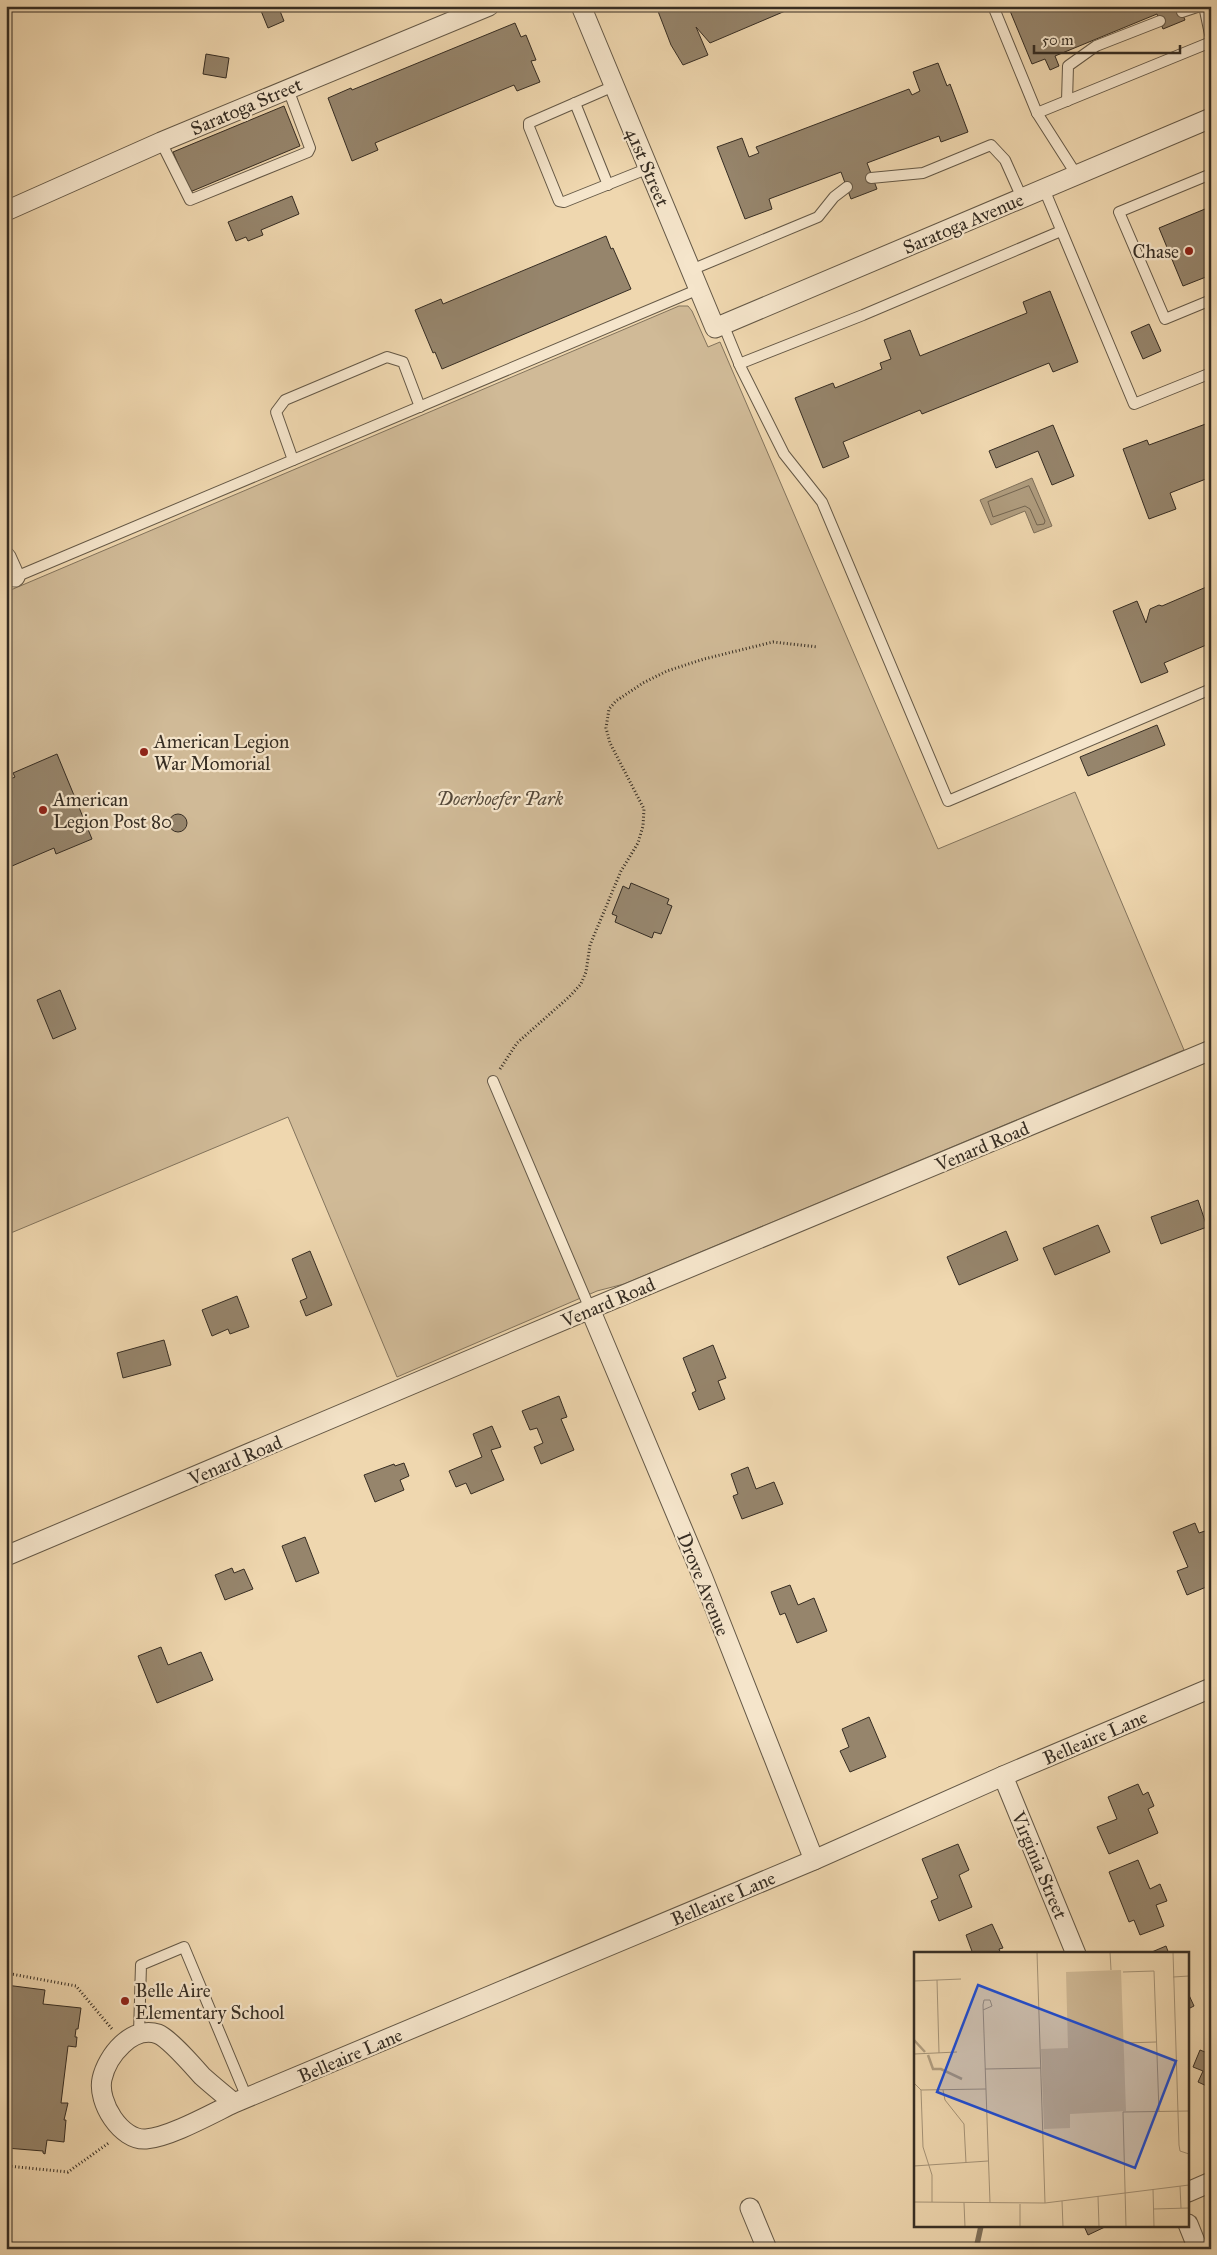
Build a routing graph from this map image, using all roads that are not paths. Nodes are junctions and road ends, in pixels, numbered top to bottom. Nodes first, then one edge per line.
1 (489, 6) edge
2 (582, 6) edge
3 (993, 6) edge
4 (1200, 6) edge
5 (1204, 6) edge
6 (1182, 12) dead end
7 (1209, 18) edge
8 (1160, 21) dead end
9 (1211, 40) edge
10 (614, 86) junction
11 (288, 89) junction
12 (1067, 101) junction
13 (575, 103) junction
14 (1038, 113) junction
15 (1211, 118) edge
16 (161, 142) junction
17 (649, 168) junction
18 (1076, 174) junction
19 (1211, 174) edge
20 (871, 178) dead end
21 (608, 185) junction
22 (847, 187) dead end
23 (1044, 189) junction
24 (1022, 198) junction
25 (6, 211) edge
26 (1061, 231) junction
27 (691, 270) junction
28 (699, 290) junction
29 (1211, 300) edge
30 (719, 326) junction
31 (740, 364) junction
32 (1211, 373) edge
33 (420, 407) junction
34 (293, 460) junction
35 (6, 557) edge
36 (10, 579) edge
37 (1211, 689) edge
38 (1211, 1050) edge
39 (493, 1081) road end
40 (590, 1309) junction
41 (6, 1556) edge
42 (1211, 1688) edge
43 (1003, 1776) junction
44 (814, 1860) junction
45 (1075, 1952) edge
46 (132, 2038) junction
47 (240, 2101) junction
48 (1211, 2182) edge
49 (1190, 2191) edge
50 (750, 2208) dead end
51 (1190, 2228) edge
52 (767, 2249) edge
53 (1198, 2249) edge

1 - 11 street, Saratoga Street
2 - 10 street, 41st Street
3 - 14 lane
4 - 6 lane
5 - 7 lane
7 - 9 lane
8 - 12 lane
9 - 12 lane
10 - 13 lane
10 - 17 street, 41st Street
11 - 16 street, Saratoga Street
11 - 16 lane
12 - 14 lane
13 - 21 lane
13 - 21 lane
14 - 18 lane
15 - 18 street, Saratoga Avenue
16 - 25 street, Saratoga Street
17 - 21 lane
17 - 27 street, 41st Street
18 - 23 street, Saratoga Avenue
19 - 29 lane
20 - 24 lane
22 - 27 lane
23 - 24 street, Saratoga Avenue
23 - 26 lane
24 - 30 street, Saratoga Avenue
26 - 31 lane
26 - 32 lane
27 - 28 street, 41st Street
28 - 30 street, 41st Street
28 - 33 lane
30 - 31 lane
31 - 37 lane
33 - 34 lane
33 - 34 lane
34 - 36 lane
35 - 36 street
38 - 40 street, Venard Road
39 - 40 lane
40 - 41 street, Venard Road
40 - 44 street, Drove Avenue
42 - 43 street, Belleaire Lane
43 - 44 street, Belleaire Lane
43 - 45 street, Virginia Street
44 - 47 street, Belleaire Lane
46 - 47 street
46 - 47 street, Belleaire Lane
46 - 47 lane
48 - 49 street
50 - 52 street
51 - 53 street

